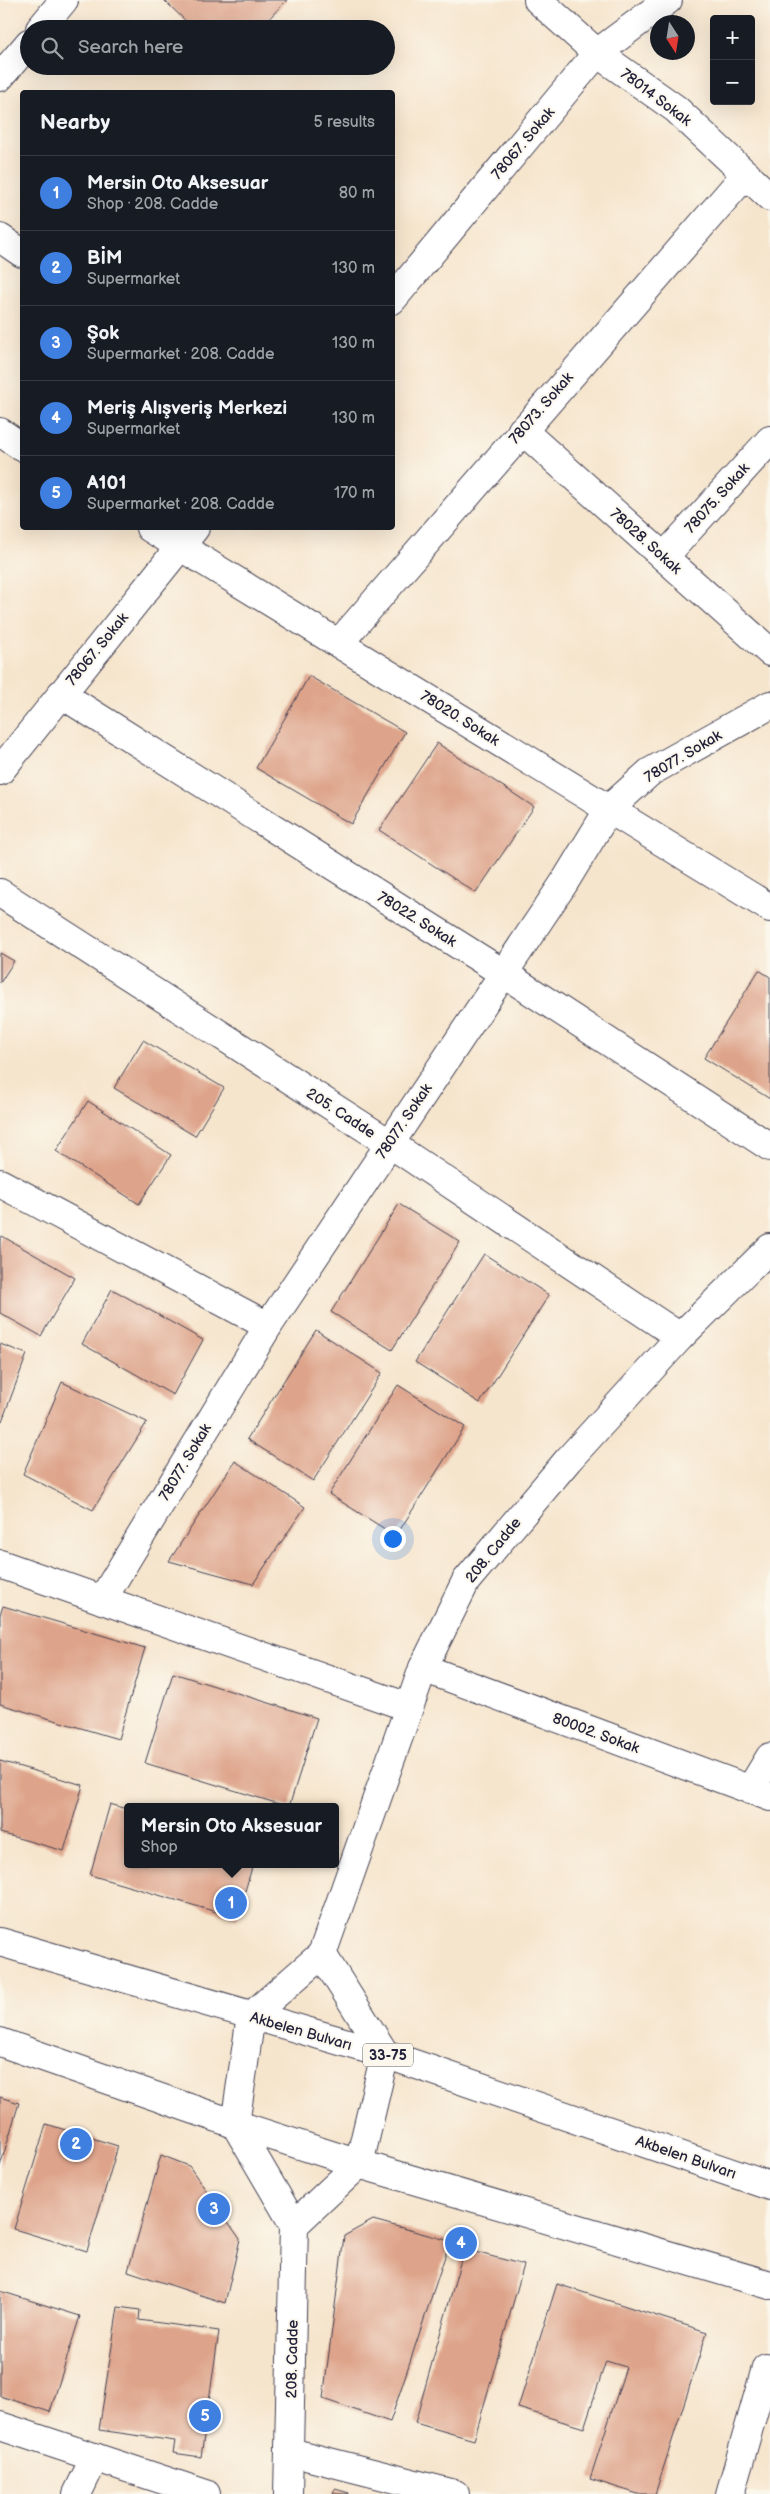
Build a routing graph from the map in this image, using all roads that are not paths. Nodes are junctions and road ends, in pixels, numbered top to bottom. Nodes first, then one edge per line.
1 (64, 0) edge
2 (538, 0) edge
3 (668, 0) edge
4 (47, 20) edge
5 (20, 54) edge
6 (597, 54) junction
7 (0, 77) edge
8 (746, 174) junction
9 (770, 197) edge
10 (0, 238) edge
11 (20, 252) edge
12 (395, 296) edge
13 (522, 430) junction
14 (0, 432) edge
15 (770, 440) edge
16 (20, 446) edge
17 (158, 530) edge
18 (188, 537) edge
19 (664, 557) junction
20 (339, 643) junction
21 (770, 652) edge
22 (61, 694) junction
23 (770, 705) edge
24 (0, 771) edge
25 (609, 809) junction
26 (0, 893) edge
27 (770, 908) edge
28 (503, 973) junction
29 (389, 1143) junction
30 (770, 1147) edge
31 (0, 1183) edge
32 (770, 1248) edge
33 (268, 1326) junction
34 (680, 1337) junction
35 (0, 1564) edge
36 (102, 1600) junction
37 (423, 1668) junction
38 (408, 1707) junction
39 (770, 1757) edge
40 (760, 1794) edge
41 (0, 1942) edge
42 (322, 1954) junction
43 (251, 2016) junction
44 (0, 2042) edge
45 (385, 2054) junction
46 (235, 2124) junction
47 (359, 2164) junction
48 (770, 2186) edge
49 (294, 2225) junction
50 (770, 2285) edge
51 (766, 2368) dead end
52 (0, 2426) edge
53 (290, 2452) junction
54 (95, 2457) junction
55 (77, 2494) edge
56 (206, 2494) edge
57 (288, 2494) edge
58 (455, 2494) edge
59 (730, 2494) edge

1 - 4 street
2 - 6 street, 78014 Sokak
3 - 6 street, 78067. Sokak
5 - 7 street
6 - 8 street, 78014 Sokak
6 - 12 street, 78067. Sokak
8 - 9 street, 78014 Sokak
8 - 13 street, 78073. Sokak
10 - 11 street
13 - 19 street, 78028. Sokak
13 - 20 street, 78073. Sokak
14 - 16 street
15 - 19 street, 78075. Sokak
17 - 18 street, 78020. Sokak
18 - 20 street, 78020. Sokak
18 - 22 street, 78067. Sokak
19 - 21 street, 78028. Sokak
20 - 25 street, 78020. Sokak
22 - 24 street, 78067. Sokak
22 - 28 street, 78022. Sokak
23 - 25 street, 78077. Sokak
25 - 27 street, 78020. Sokak
25 - 28 street, 78077. Sokak
26 - 29 street, 205. Cadde
28 - 29 street, 78077. Sokak
28 - 30 street, 78022. Sokak
29 - 33 street, 78077. Sokak
29 - 34 street, 205. Cadde
31 - 33 street
32 - 34 street, 208. Cadde
33 - 36 street, 78077. Sokak
34 - 37 street, 208. Cadde
35 - 36 street
36 - 38 street
37 - 38 street, 208. Cadde
37 - 40 street, 80002. Sokak
38 - 42 street, 208. Cadde
39 - 40 street
41 - 43 street, Akbelen Bulvarı / 33-75
42 - 43 street
42 - 45 street
43 - 45 street, Akbelen Bulvarı / 33-75
43 - 46 street
44 - 46 street
45 - 47 street
45 - 48 street, Akbelen Bulvarı / 33-75
46 - 47 street
46 - 49 street
47 - 49 street
47 - 50 street
49 - 53 street, 208. Cadde
51 - 59 street
52 - 54 street
53 - 57 street, 208. Cadde
53 - 58 street
54 - 55 street
54 - 56 street

